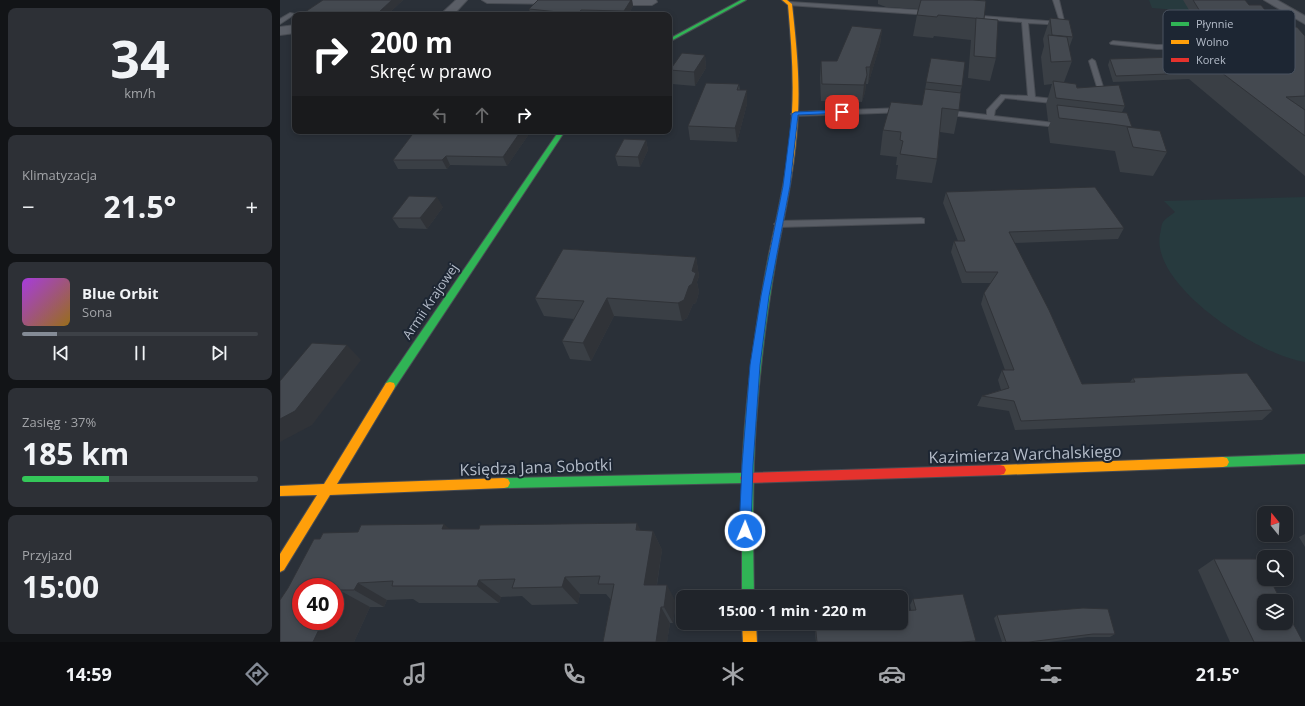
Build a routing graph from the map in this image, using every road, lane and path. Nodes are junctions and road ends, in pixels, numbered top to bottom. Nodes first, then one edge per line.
1 (462, 0) edge
2 (487, 0) edge
3 (744, 0) edge
4 (1056, 0) edge
5 (653, 1) edge
6 (787, 2) edge
7 (1274, 3) edge
8 (1299, 6) dead end
9 (1285, 10) edge
10 (449, 12) edge
11 (645, 12) edge
12 (292, 14) dead end
13 (936, 14) edge
14 (960, 16) edge
15 (1295, 16) edge
16 (1024, 21) junction
17 (280, 22) edge
18 (1305, 22) edge
19 (292, 29) edge
20 (280, 31) edge
21 (672, 39) edge
22 (1113, 43) dead end
23 (1163, 47) edge
24 (1092, 61) dead end
25 (1032, 99) junction
26 (1070, 103) edge
27 (1092, 105) edge
28 (911, 109) edge
29 (935, 111) edge
30 (795, 114) junction
31 (990, 118) junction
32 (1069, 127) edge
33 (560, 134) edge
34 (921, 221) dead end
35 (779, 224) junction
36 (1305, 459) edge
37 (746, 477) junction
38 (327, 490) junction
39 (280, 491) edge
40 (280, 566) edge
41 (748, 590) edge
42 (749, 630) edge
43 (750, 642) edge

1 - 10 street
2 - 5 street
3 - 21 street
4 - 16 lane
5 - 11 street
6 - 13 lane
6 - 30 street
7 - 8 street
7 - 9 street
12 - 17 lane
14 - 16 lane
15 - 18 street
16 - 25 lane
19 - 20 street
22 - 23 lane
24 - 27 lane
25 - 26 lane
25 - 31 lane
28 - 30 lane
29 - 31 lane
30 - 35 street
31 - 32 lane
33 - 38 street, Armii Krajowej
34 - 35 lane
35 - 37 street
36 - 37 street, Kazimierza Warchalskiego
37 - 38 street, Księdza Jana Sobotki
37 - 41 street
38 - 39 street, Księdza Jana Sobotki
38 - 40 street, Armii Krajowej
42 - 43 street

